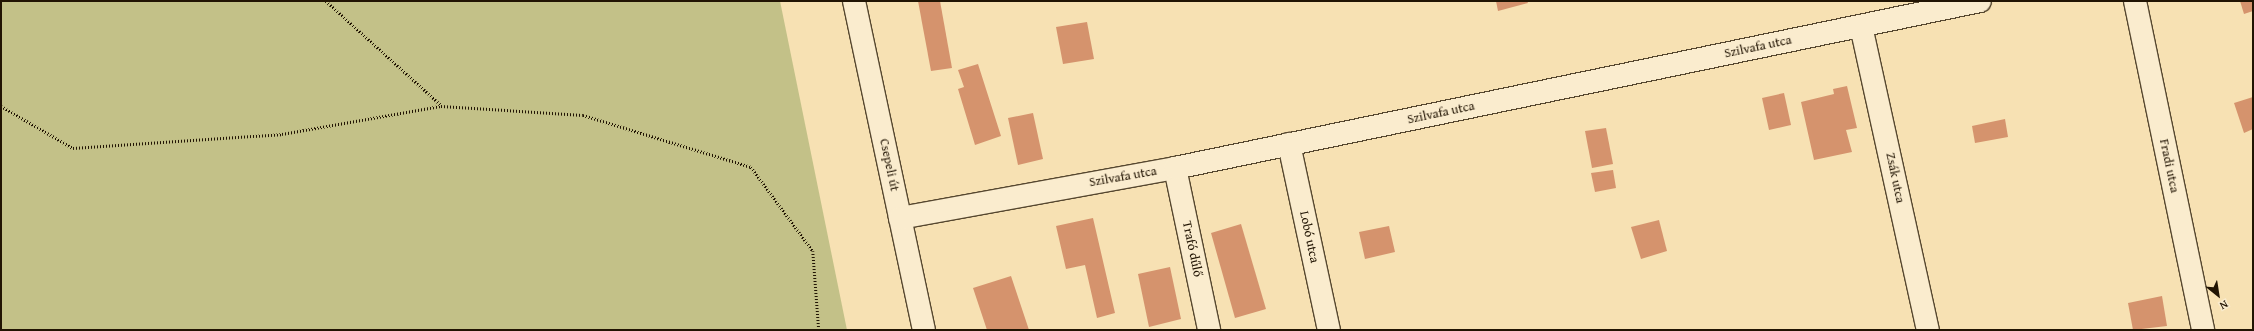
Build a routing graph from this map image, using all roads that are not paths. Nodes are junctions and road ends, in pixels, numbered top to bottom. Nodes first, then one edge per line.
1 (854, 1) edge
2 (1980, 1) edge
3 (2135, 1) edge
4 (1861, 26) junction
5 (1289, 144) junction
6 (1175, 168) junction
7 (900, 218) junction
8 (924, 330) edge
9 (1209, 330) edge
10 (1330, 330) edge
11 (1928, 330) edge
12 (2203, 330) edge

1 - 7 street, Csepeli út
2 - 4 street, Szilvafa utca
3 - 12 street, Fradi utca
4 - 5 street, Szilvafa utca
4 - 11 street, Zsák utca
5 - 6 street, Szilvafa utca
5 - 10 street, Lobó utca
6 - 7 street, Szilvafa utca
6 - 9 street, Trafó dűlő
7 - 8 street, Csepeli út

